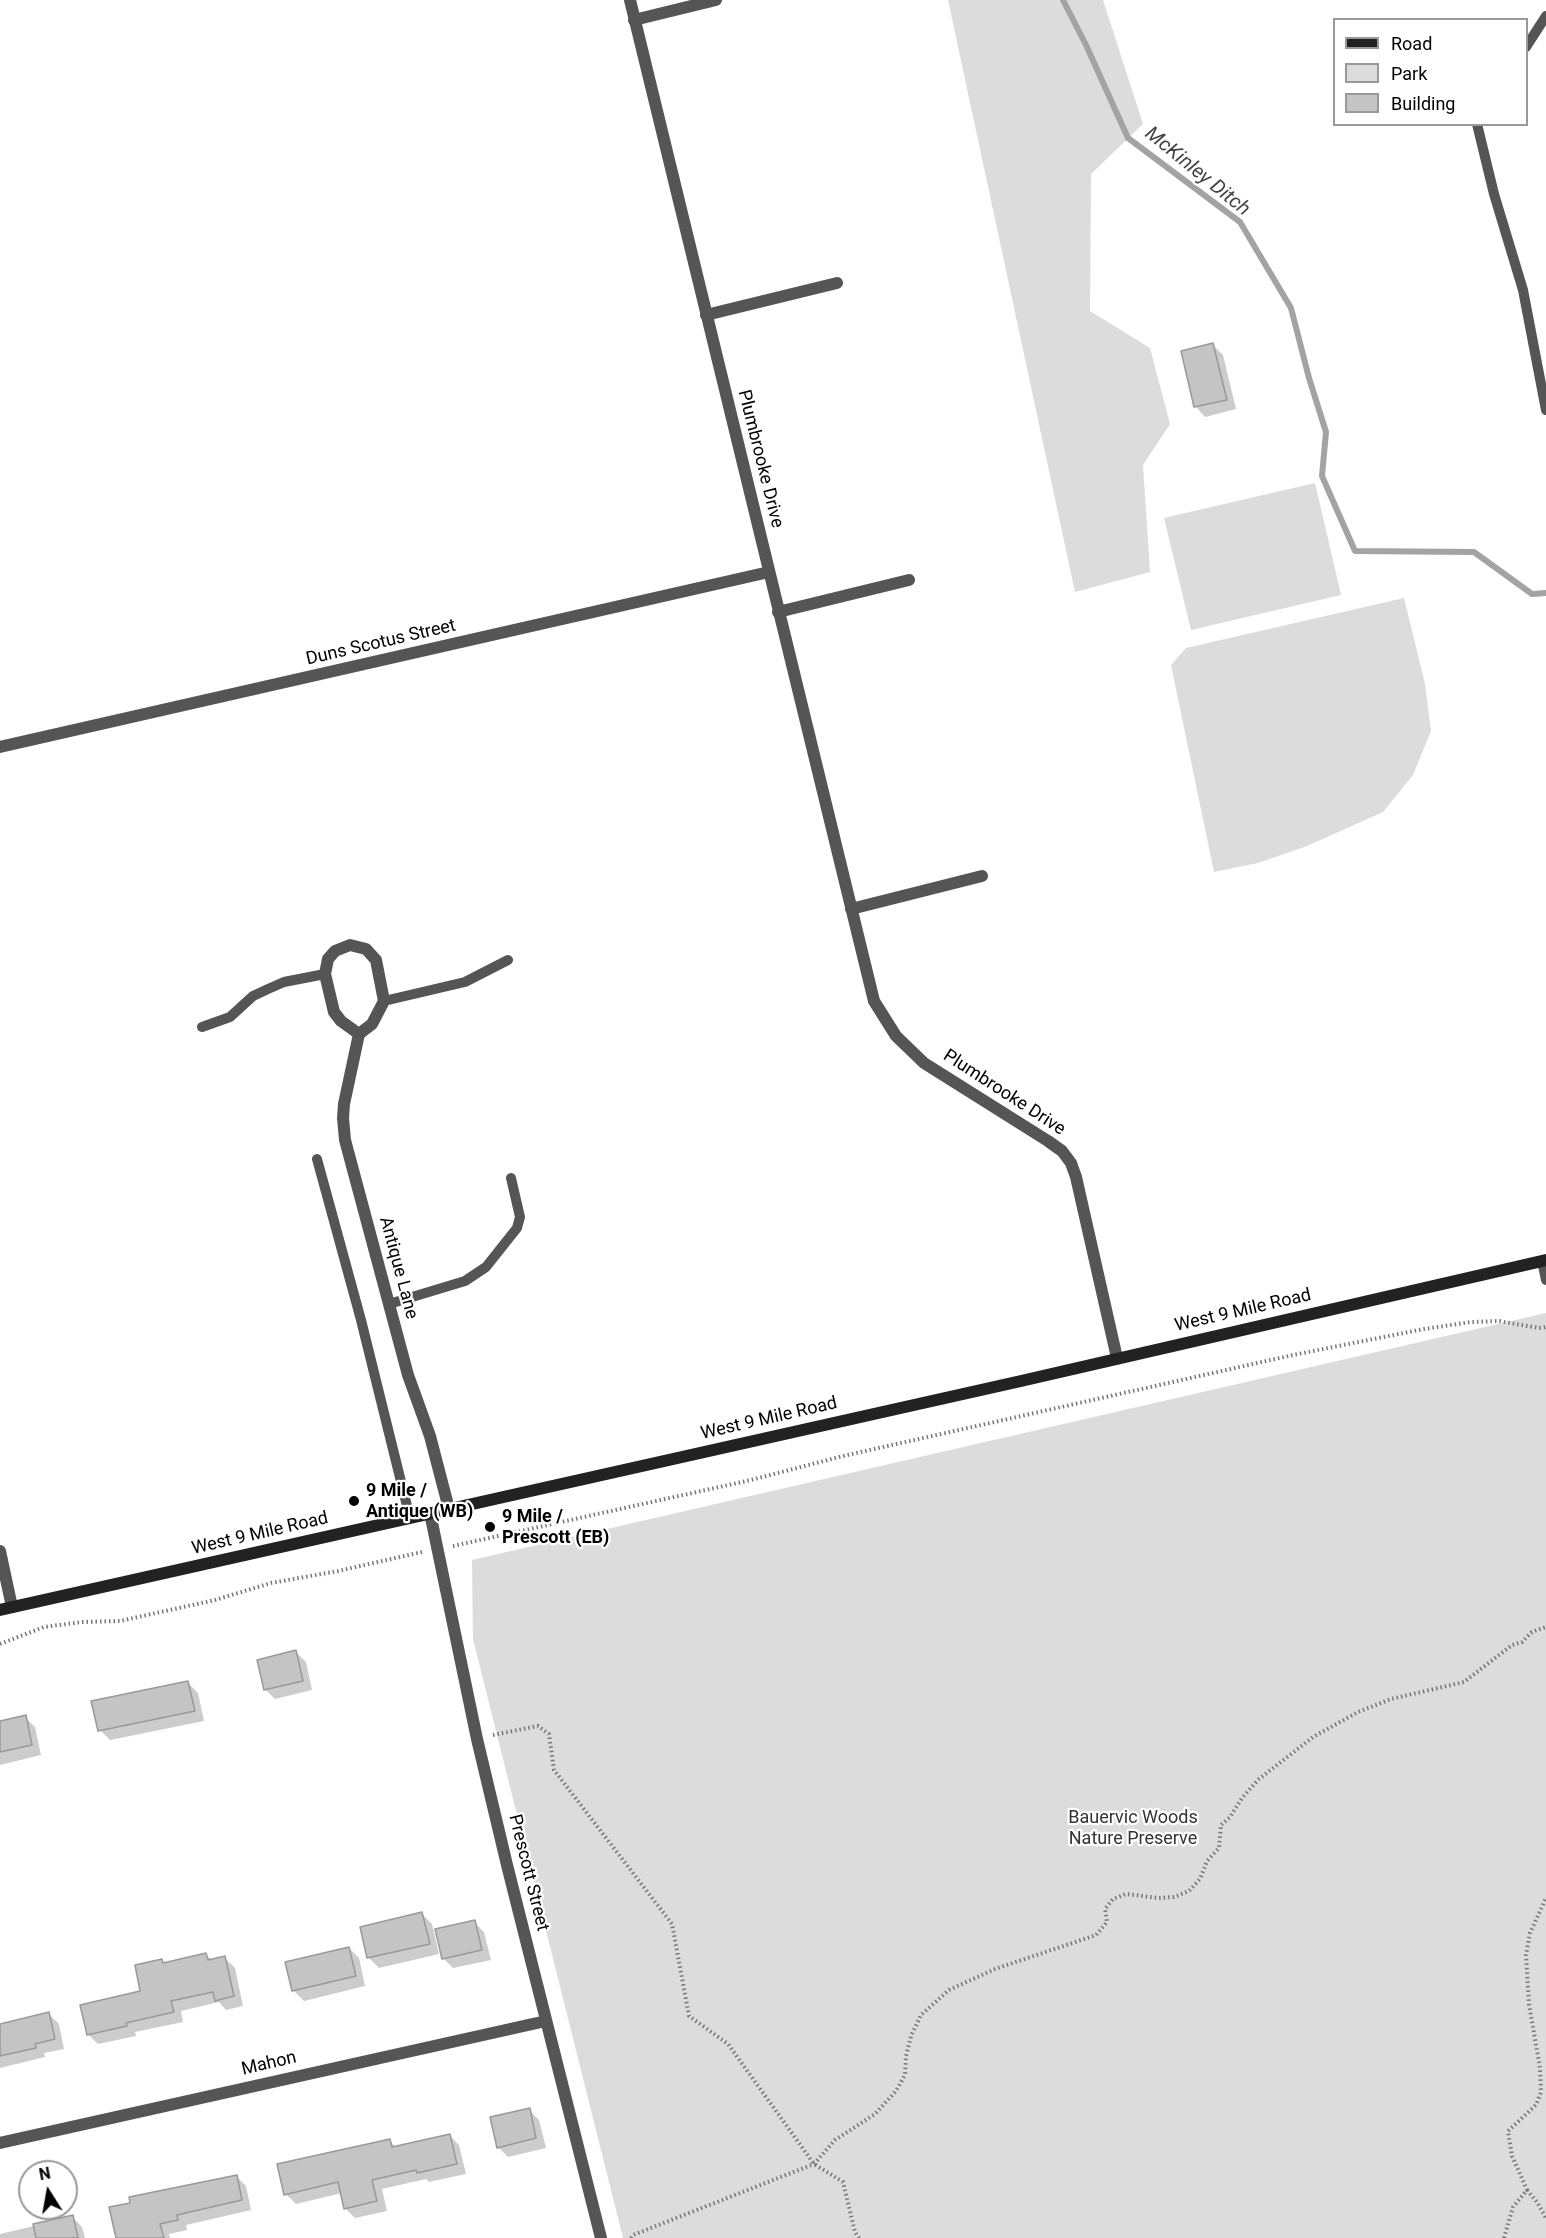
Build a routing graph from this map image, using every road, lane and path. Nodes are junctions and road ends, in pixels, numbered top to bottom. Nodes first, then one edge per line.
1 (630, 0) edge
2 (717, 0) edge
3 (1546, 16) edge
4 (634, 20) junction
5 (1528, 45) edge
6 (1477, 126) edge
7 (837, 284) dead end
8 (706, 315) junction
9 (1546, 411) edge
10 (769, 572) junction
11 (909, 580) dead end
12 (778, 612) junction
13 (0, 747) edge
14 (982, 876) dead end
15 (850, 909) junction
16 (508, 960) dead end
17 (325, 974) junction
18 (384, 1001) junction
19 (202, 1027) dead end
20 (359, 1034) junction
21 (317, 1158) dead end
22 (511, 1178) dead end
23 (1544, 1260) edge
24 (1546, 1280) edge
25 (389, 1304) junction
26 (1546, 1327) edge
27 (1117, 1358) junction
28 (449, 1509) junction
29 (430, 1514) junction
30 (410, 1518) junction
31 (459, 1544) dead end
32 (0, 1551) edge
33 (415, 1553) dead end
34 (6, 1609) edge
35 (1546, 1628) edge
36 (0, 1644) edge
37 (477, 1739) junction
38 (1546, 1898) edge
39 (546, 2021) junction
40 (0, 2143) edge
41 (814, 2164) junction
42 (1527, 2190) junction
43 (1546, 2218) edge
44 (601, 2238) edge
45 (631, 2238) edge
46 (859, 2238) edge
47 (1504, 2238) edge

1 - 4 street, Plumbrooke Drive
2 - 4 street
3 - 5 lane
4 - 8 street, Plumbrooke Drive
6 - 9 lane
7 - 8 street
8 - 10 street, Plumbrooke Drive
10 - 12 street, Plumbrooke Drive
10 - 13 street, Duns Scotus Street
11 - 12 street
12 - 15 street, Plumbrooke Drive
14 - 15 street
15 - 27 street, Plumbrooke Drive
16 - 18 lane
17 - 18 street
17 - 19 lane
17 - 20 street
18 - 20 street, Antique Lane
20 - 25 street, Antique Lane
21 - 30 lane
22 - 25 lane
23 - 24 lane
23 - 27 main road, West 9 Mile Road
25 - 28 street, Antique Lane
26 - 31 path
27 - 28 main road, West 9 Mile Road
28 - 29 main road, West 9 Mile Road
29 - 30 main road, West 9 Mile Road
29 - 37 street, Prescott Street
30 - 34 main road, West 9 Mile Road
32 - 34 street
33 - 36 path
35 - 41 path
37 - 39 street, Prescott Street
37 - 41 path
38 - 42 path
39 - 40 street, Mahon
39 - 44 street, Prescott Street
41 - 45 path
41 - 46 path
42 - 43 path
42 - 47 path

